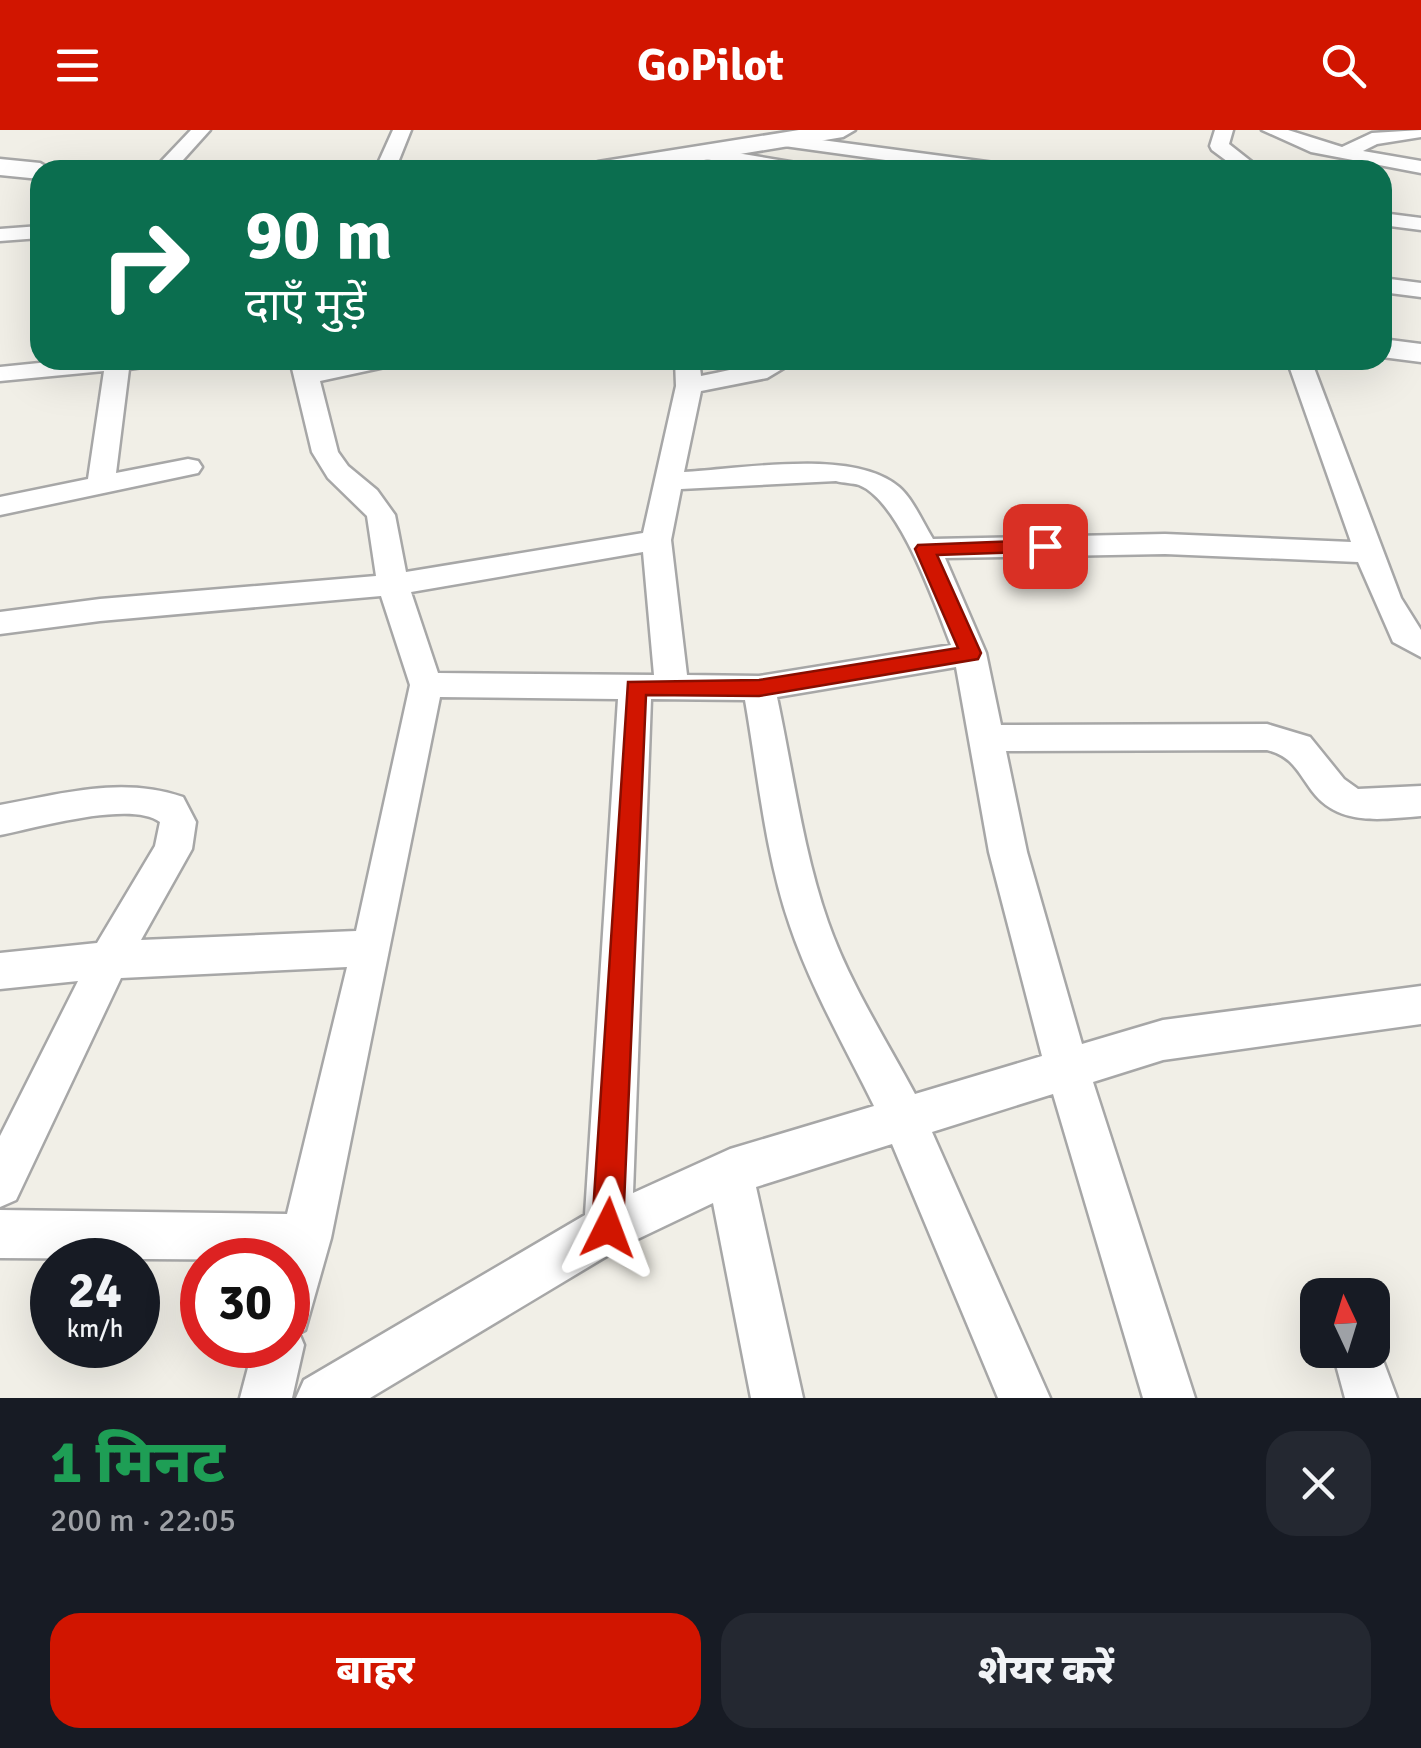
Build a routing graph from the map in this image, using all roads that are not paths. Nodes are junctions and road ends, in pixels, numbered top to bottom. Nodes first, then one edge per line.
1 (201, 130) edge
2 (402, 130) edge
3 (839, 130) edge
4 (1224, 130) edge
5 (1270, 130) edge
6 (1421, 131) edge
7 (784, 141) junction
8 (1318, 148) junction
9 (1344, 153) junction
10 (707, 154) junction
11 (172, 160) edge
12 (389, 160) edge
13 (666, 160) edge
14 (743, 160) edge
15 (927, 160) edge
16 (1238, 160) edge
17 (1311, 160) edge
18 (1382, 160) edge
19 (1392, 162) edge
20 (1421, 167) edge
21 (2, 168) edge
22 (30, 170) edge
23 (1392, 220) edge
24 (1421, 224) edge
25 (30, 233) edge
26 (0, 235) edge
27 (1392, 286) edge
28 (1421, 290) edge
29 (1392, 350) edge
30 (1421, 354) edge
31 (36, 370) edge
32 (117, 370) edge
33 (304, 370) edge
34 (766, 370) edge
35 (1302, 370) edge
36 (688, 373) edge
37 (0, 374) edge
38 (188, 466) dead end
39 (672, 481) junction
40 (101, 484) junction
41 (0, 506) edge
42 (656, 540) junction
43 (925, 549) junction
44 (1370, 553) junction
45 (394, 585) junction
46 (0, 623) edge
47 (1421, 646) edge
48 (970, 653) junction
49 (426, 686) junction
50 (654, 687) junction
51 (759, 688) junction
52 (986, 738) junction
53 (1421, 800) edge
54 (0, 820) edge
55 (372, 948) junction
56 (109, 960) junction
57 (0, 971) edge
58 (1421, 1006) edge
59 (1066, 1068) junction
60 (902, 1117) junction
61 (730, 1172) junction
62 (0, 1184) edge
63 (608, 1228) junction
64 (0, 1234) edge
65 (306, 1238) joint
66 (273, 1368) edge
67 (1362, 1368) edge
68 (266, 1398) edge
69 (322, 1398) edge
70 (777, 1398) edge
71 (1024, 1398) edge
72 (1169, 1398) edge
73 (1371, 1398) edge

1 - 11 street
2 - 12 street
3 - 7 street
4 - 16 street
5 - 8 street
6 - 9 street
7 - 10 street
7 - 15 street
8 - 9 street
8 - 17 street
9 - 18 street
10 - 13 street
10 - 14 street
19 - 20 street
21 - 22 street
23 - 24 street
25 - 26 street
27 - 28 street
29 - 30 street
31 - 37 street
32 - 40 street
33 - 45 street
34 - 36 street
35 - 44 street
36 - 39 street
38 - 40 street
39 - 42 street
39 - 43 street
40 - 41 street
42 - 45 street
42 - 50 street
43 - 44 street
43 - 48 street
44 - 47 street
45 - 46 street
45 - 49 street
48 - 51 street
48 - 52 street
49 - 50 street
49 - 55 street
50 - 51 street
50 - 63 street
51 - 60 street
52 - 53 street
52 - 59 street
54 - 56 street
55 - 56 street
55 - 65 street
56 - 57 street
56 - 62 street
58 - 59 street
59 - 60 street
59 - 72 street
60 - 61 street
60 - 71 street
61 - 63 street
61 - 70 street
63 - 69 street
64 - 65 street
66 - 68 street
67 - 73 street

